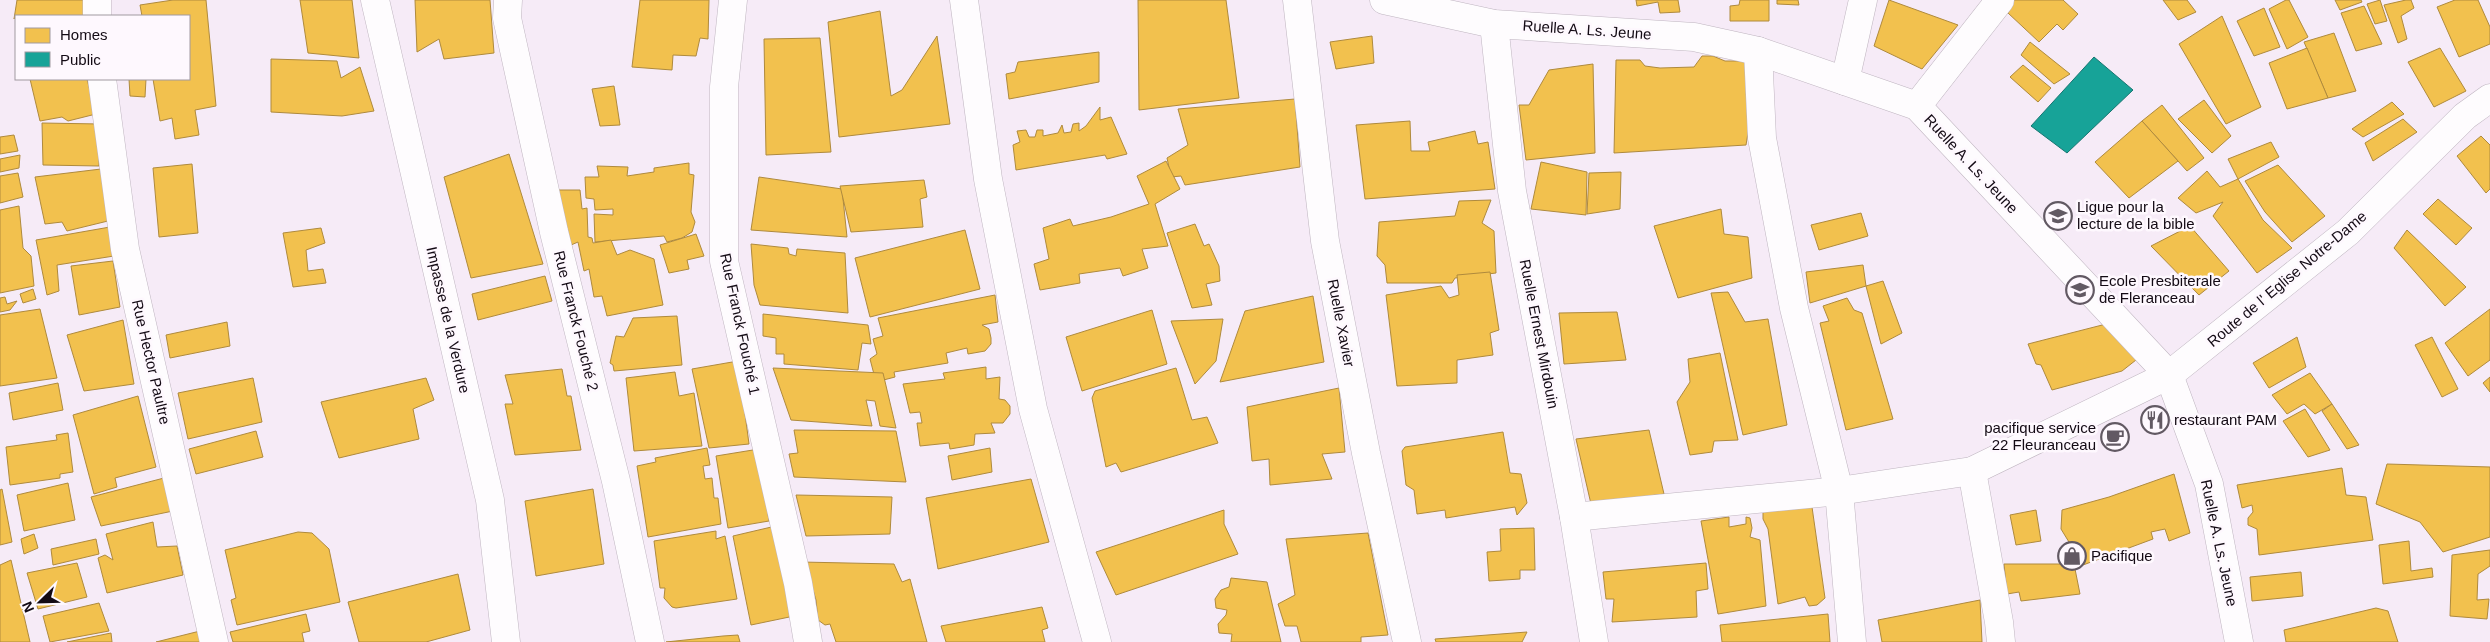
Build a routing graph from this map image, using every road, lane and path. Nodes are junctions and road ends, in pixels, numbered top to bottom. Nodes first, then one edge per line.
1 (97, 0) edge
2 (374, 0) edge
3 (508, 0) edge
4 (733, 0) edge
5 (964, 0) edge
6 (1297, 0) edge
7 (1384, 0) edge
8 (1863, 0) edge
9 (2000, 0) edge
10 (97, 15) edge
11 (1494, 24) junction
12 (1758, 51) junction
13 (102, 80) edge
14 (1845, 81) junction
15 (2490, 98) edge
16 (1917, 106) junction
17 (2169, 375) junction
18 (1972, 471) junction
19 (1839, 491) junction
20 (1574, 518) junction
21 (214, 642) edge
22 (506, 642) edge
23 (650, 642) edge
24 (808, 642) edge
25 (1096, 642) edge
26 (1407, 642) edge
27 (1594, 642) edge
28 (1852, 642) edge
29 (2001, 642) edge
30 (2239, 642) edge

1 - 10 street
2 - 22 street, Impasse de la Verdure
3 - 23 street, Rue Franck Fouché 2
4 - 24 street, Rue Franck Fouché 1
5 - 25 street
6 - 26 street, Ruelle Xavier
7 - 11 street, Ruelle A. Ls. Jeune
8 - 14 street
9 - 16 street
11 - 12 street, Ruelle A. Ls. Jeune
11 - 20 street, Ruelle Ernest Mirdouin
12 - 14 street, Ruelle A. Ls. Jeune
12 - 19 street
13 - 21 street, Rue Hector Paultre
14 - 16 street, Ruelle A. Ls. Jeune
15 - 17 street, Route de l' Eglise Notre-Dame
16 - 17 street, Ruelle A. Ls. Jeune
17 - 18 street, Route de l' Eglise Notre-Dame
17 - 30 street, Ruelle A. Ls. Jeune
18 - 19 street, Route de l' Eglise Notre-Dame
18 - 29 street
19 - 20 street, Route de l' Eglise Notre-Dame
19 - 28 street
20 - 27 street, Ruelle Ernest Mirdouin

